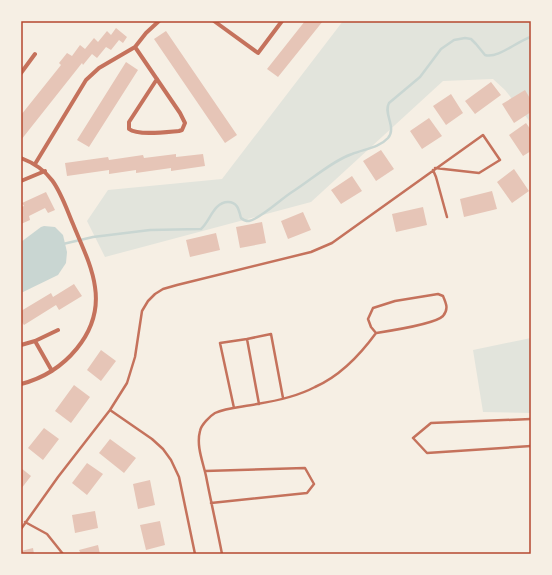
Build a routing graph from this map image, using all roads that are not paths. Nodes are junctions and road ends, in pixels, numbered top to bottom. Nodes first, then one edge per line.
1 (159, 21) edge
2 (214, 21) edge
3 (282, 21) edge
4 (135, 47) junction
5 (35, 54) dead end
6 (21, 73) edge
7 (157, 79) junction
8 (21, 158) edge
9 (35, 164) junction
10 (434, 169) junction
11 (44, 171) junction
12 (21, 181) edge
13 (447, 217) dead end
14 (58, 330) dead end
15 (376, 333) junction
16 (246, 339) junction
17 (35, 341) junction
18 (21, 345) edge
19 (52, 371) junction
20 (21, 384) edge
21 (283, 398) junction
22 (259, 404) junction
23 (234, 408) junction
24 (110, 410) junction
25 (531, 419) edge
26 (531, 446) edge
27 (205, 471) junction
28 (212, 503) junction
29 (26, 522) junction
30 (21, 529) edge
31 (63, 554) edge
32 (195, 554) edge
33 (222, 554) edge

1 - 4 street
2 - 3 street
4 - 7 street
4 - 9 street
5 - 6 street
7 - 7 street
8 - 9 street
9 - 11 street
10 - 10 lane
10 - 13 lane
10 - 24 lane
11 - 12 street
11 - 19 street
14 - 17 street
15 - 15 lane
15 - 21 lane
16 - 21 lane
16 - 22 lane
16 - 23 lane
17 - 18 street
17 - 19 street
19 - 20 street
21 - 22 lane
22 - 23 lane
23 - 27 lane
24 - 29 lane
24 - 32 lane
25 - 26 lane
27 - 28 lane
27 - 28 lane
28 - 33 lane
29 - 30 lane
29 - 31 lane

